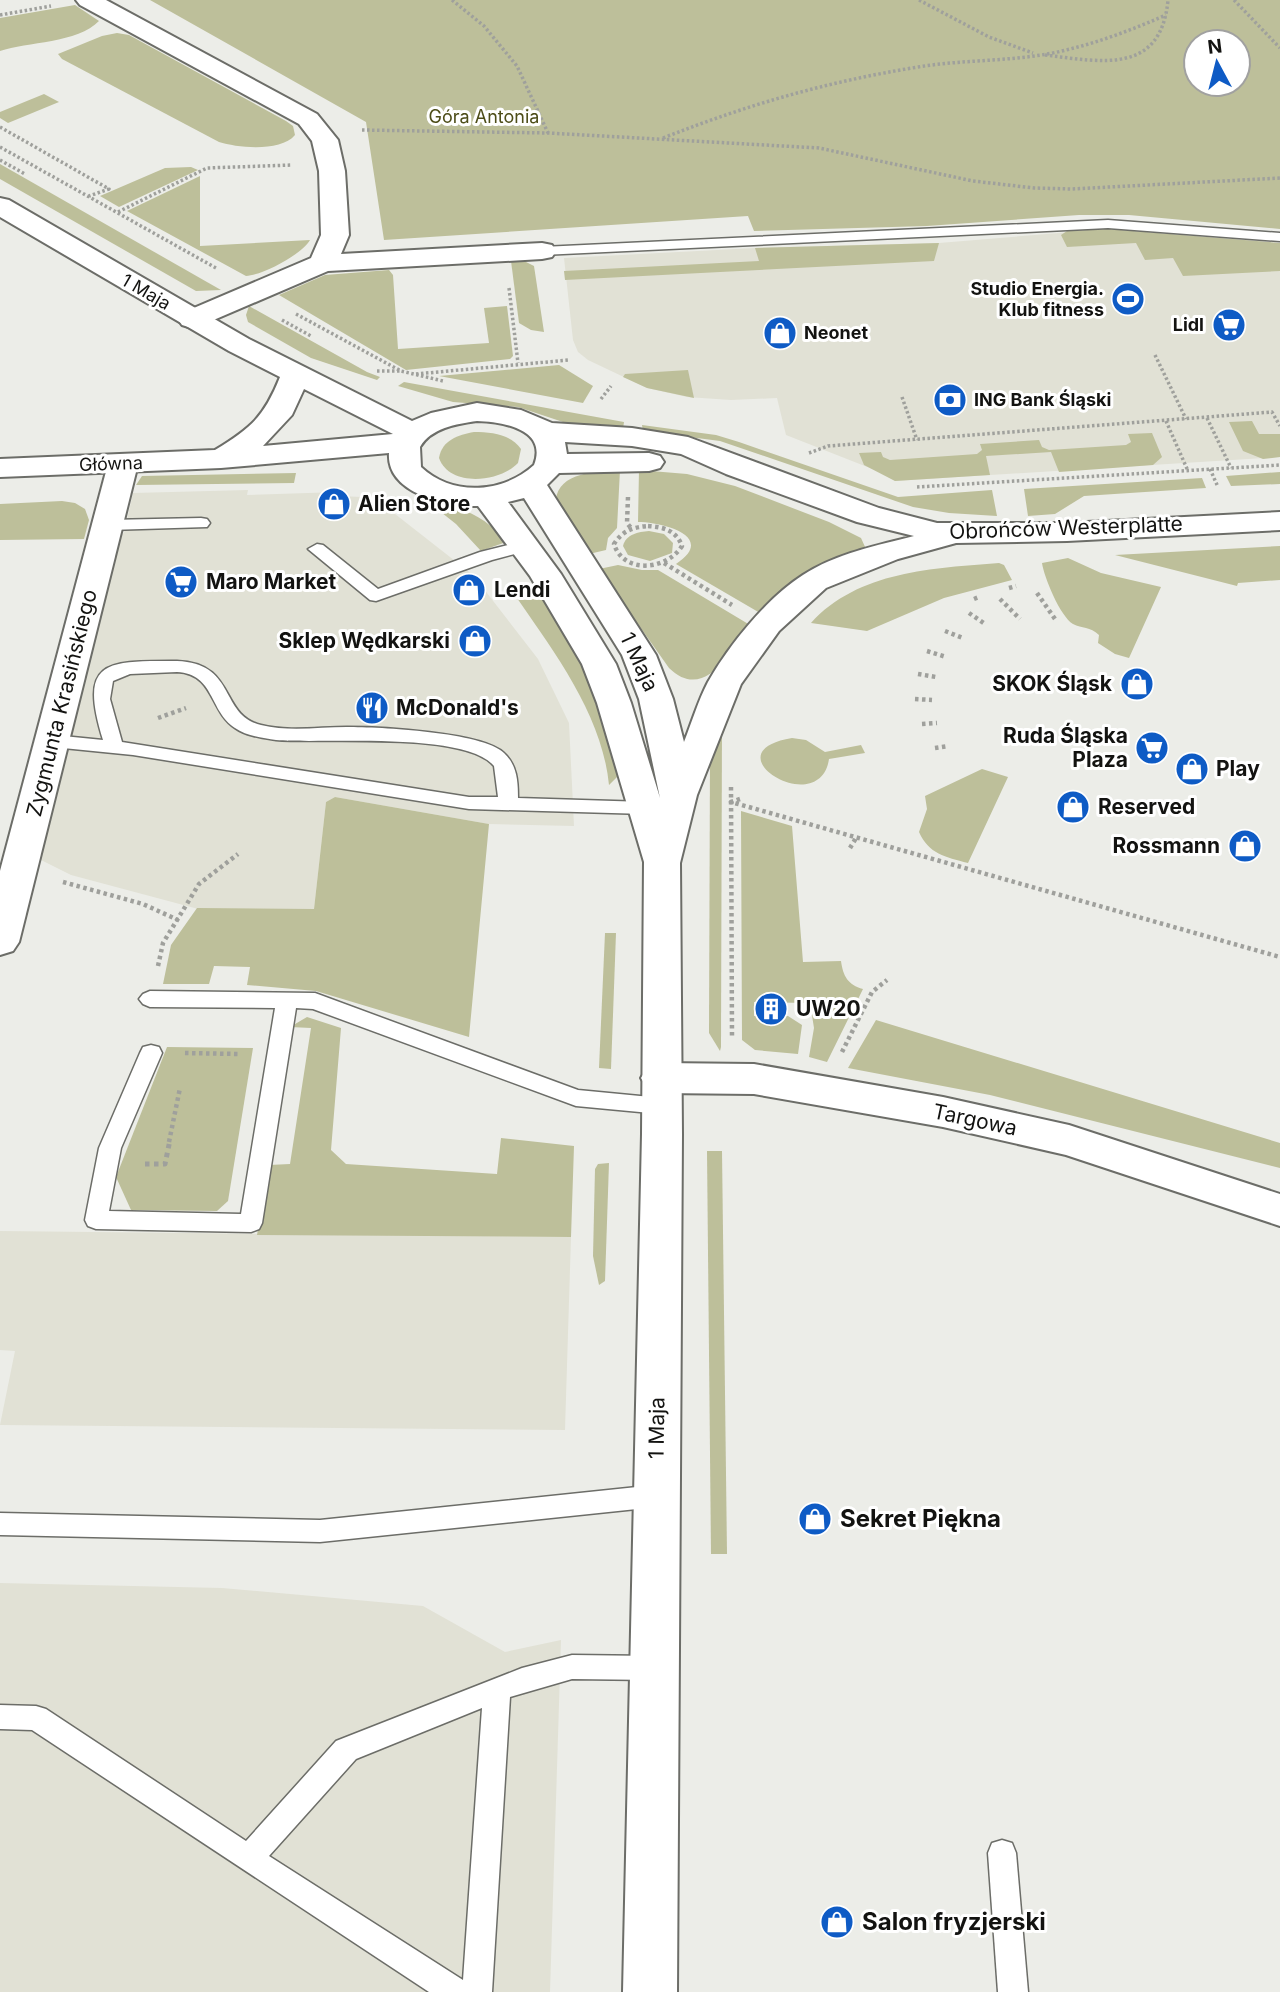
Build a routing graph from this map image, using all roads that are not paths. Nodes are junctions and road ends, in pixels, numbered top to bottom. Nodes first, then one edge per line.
1 (88, 0) edge
2 (0, 206) edge
3 (1280, 237) edge
4 (542, 251) joint
5 (323, 263) junction
6 (192, 319) junction
7 (296, 372) junction
8 (457, 415) junction
9 (543, 432) junction
10 (410, 448) junction
11 (221, 459) junction
12 (122, 464) junction
13 (0, 468) edge
14 (737, 468) junction
15 (540, 473) junction
16 (487, 496) junction
17 (1280, 521) edge
18 (201, 523) dead end
19 (109, 525) junction
20 (969, 534) junction
21 (524, 546) junction
22 (317, 549) dead end
23 (52, 740) junction
24 (114, 746) junction
25 (679, 795) junction
26 (508, 806) junction
27 (646, 808) junction
28 (662, 863) junction
29 (0, 942) edge
30 (150, 999) dead end
31 (287, 1001) junction
32 (151, 1053) dead end
33 (661, 1092) junction
34 (1280, 1210) edge
35 (656, 1496) junction
36 (0, 1524) edge
37 (654, 1668) junction
38 (497, 1690) junction
39 (0, 1717) edge
40 (1002, 1853) dead end
41 (248, 1858) junction
42 (455, 1992) edge
43 (477, 1992) edge
44 (650, 1992) edge
45 (1013, 1992) edge

1 - 5 street
2 - 6 street, 1 Maja
3 - 4 lane
4 - 5 street
5 - 6 street
6 - 7 street, 1 Maja
7 - 8 street, 1 Maja
7 - 10 street, 1 Maja
7 - 11 street
8 - 9 street
8 - 10 street
9 - 14 street, Obrońców Westerplatte
9 - 15 street
10 - 11 street, Główna
10 - 16 street
11 - 12 street, Główna
12 - 13 street, Główna
12 - 19 street, Zygmunta Krasińskiego
14 - 15 street, Obrońców Westerplatte
14 - 20 street, Obrońców Westerplatte
15 - 16 street
15 - 25 street, 1 Maja
16 - 21 street, 1 Maja
17 - 20 street, Obrońców Westerplatte
18 - 19 lane
19 - 23 street, Zygmunta Krasińskiego
20 - 25 street
21 - 22 lane
21 - 27 street, 1 Maja
23 - 24 lane
23 - 29 street, Zygmunta Krasińskiego
24 - 26 lane
24 - 26 lane
25 - 28 street, 1 Maja
26 - 27 lane
27 - 28 street, 1 Maja
28 - 33 street, 1 Maja
30 - 31 lane
31 - 32 lane
31 - 33 lane
33 - 34 street, Targowa
33 - 35 street, 1 Maja
35 - 36 lane
35 - 37 street, 1 Maja
37 - 38 lane
37 - 44 street, 1 Maja
38 - 41 lane
38 - 43 lane
39 - 41 lane
40 - 45 lane
41 - 42 lane

